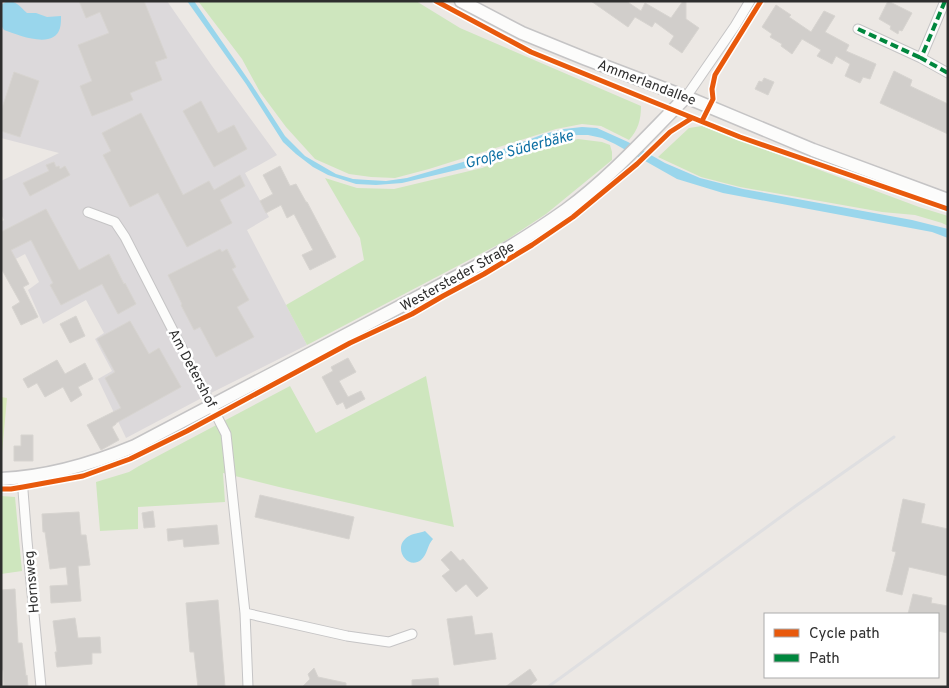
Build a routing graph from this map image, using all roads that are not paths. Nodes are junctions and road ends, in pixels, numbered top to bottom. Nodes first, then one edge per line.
1 (460, 1) edge
2 (750, 1) edge
3 (944, 1) edge
4 (858, 29) dead end
5 (921, 58) junction
6 (948, 73) edge
7 (686, 97) junction
8 (948, 200) edge
9 (88, 212) dead end
10 (212, 405) junction
11 (22, 478) junction
12 (1, 479) edge
13 (245, 613) junction
14 (412, 634) dead end
15 (41, 687) edge
16 (248, 687) edge

1 - 7 main road, Ammerlandallee
2 - 7 street
3 - 5 street
4 - 5 street
5 - 6 street
7 - 8 main road, Ammerlandallee
7 - 10 main road, Westersteder Straße
9 - 10 street, Am Detershof
10 - 11 main road, Westersteder Straße
10 - 13 street, Am Detershof
11 - 12 main road, Westersteder Straße
11 - 15 street, Hornsweg
13 - 14 street
13 - 16 street, Am Detershof

